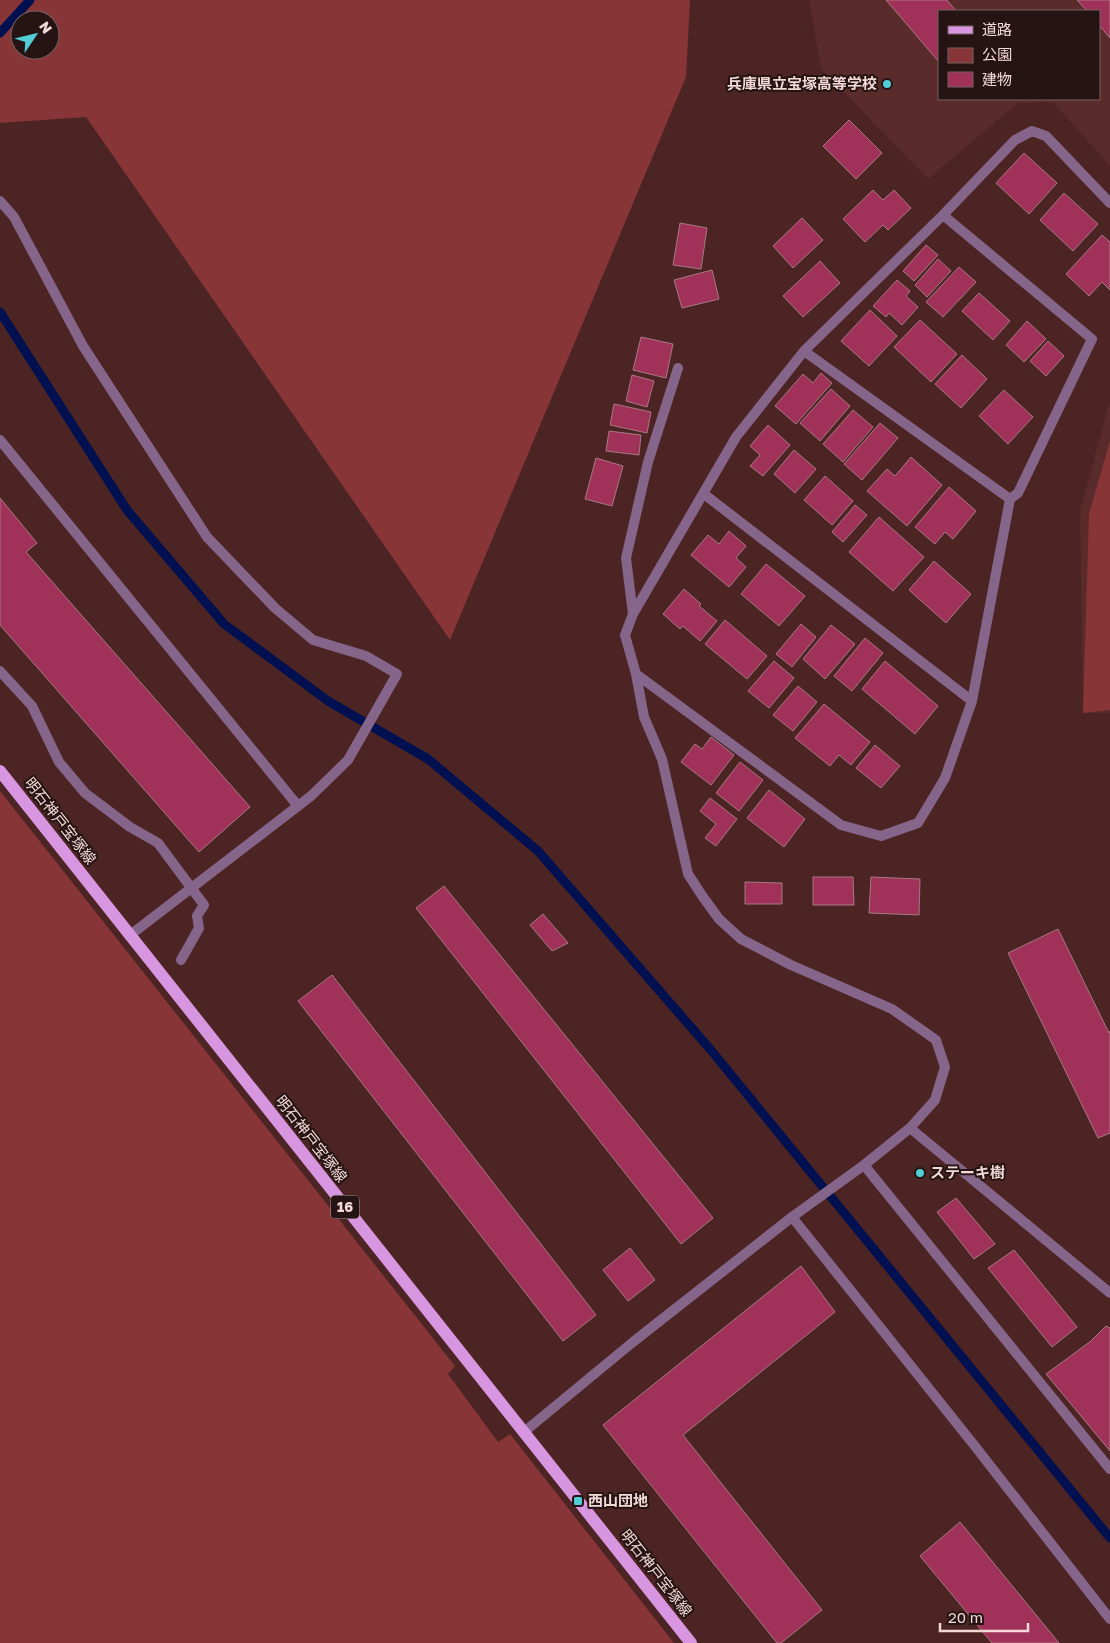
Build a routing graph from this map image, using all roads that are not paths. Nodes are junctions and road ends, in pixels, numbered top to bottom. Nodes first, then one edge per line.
1 (0, 201) edge
2 (1110, 203) edge
3 (943, 216) junction
4 (804, 352) junction
5 (678, 368) dead end
6 (0, 440) edge
7 (704, 494) junction
8 (1010, 499) junction
9 (633, 614) junction
10 (0, 671) edge
11 (636, 674) junction
12 (972, 701) junction
13 (0, 771) edge
14 (298, 806) junction
15 (191, 888) junction
16 (129, 936) junction
17 (181, 960) dead end
18 (910, 1128) junction
19 (864, 1165) junction
20 (794, 1215) junction
21 (1110, 1293) edge
22 (524, 1432) junction
23 (1110, 1469) edge
24 (1110, 1619) edge
25 (691, 1643) edge

1 - 14 street
2 - 3 street
3 - 4 street
3 - 8 street
4 - 7 street
4 - 8 street
5 - 9 street
6 - 14 street
7 - 9 street
7 - 12 street
8 - 12 street
9 - 11 street
10 - 15 street
11 - 12 street
11 - 18 street
13 - 16 main road, 明石神戸宝塚線 / 16
14 - 15 street
15 - 16 street
15 - 17 street
16 - 22 main road, 明石神戸宝塚線 / 16
18 - 19 street
18 - 21 street
19 - 20 street
19 - 23 street
20 - 22 street
20 - 24 street
22 - 25 main road, 明石神戸宝塚線 / 16

